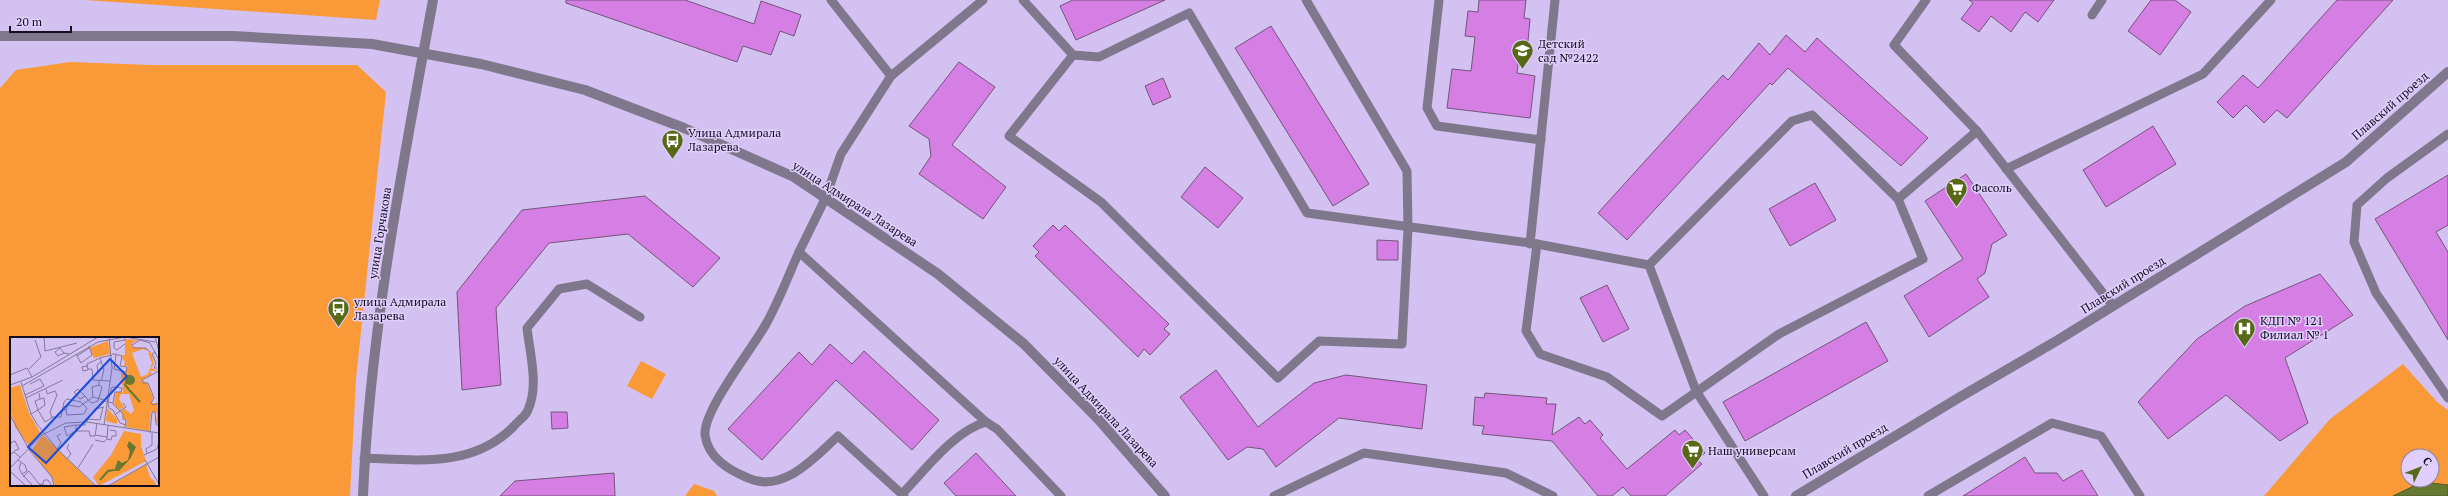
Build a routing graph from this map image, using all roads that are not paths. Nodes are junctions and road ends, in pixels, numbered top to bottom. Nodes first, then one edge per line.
1 (433, 0) edge
2 (831, 0) edge
3 (983, 0) edge
4 (1023, 0) edge
5 (1306, 0) edge
6 (1439, 0) edge
7 (1555, 0) edge
8 (1926, 0) edge
9 (2102, 0) edge
10 (2271, 0) edge
11 (2092, 15) dead end
12 (0, 36) edge
13 (423, 53) junction
14 (1073, 55) junction
15 (2448, 72) edge
16 (891, 76) junction
17 (1977, 131) junction
18 (2448, 134) edge
19 (1541, 140) junction
20 (2006, 169) junction
21 (825, 199) junction
22 (1898, 199) junction
23 (1408, 229) junction
24 (1534, 244) junction
25 (799, 252) junction
26 (1650, 265) junction
27 (2113, 306) junction
28 (640, 317) dead end
29 (1696, 391) junction
30 (2448, 398) edge
31 (986, 422) junction
32 (364, 458) junction
33 (903, 495) edge
34 (363, 496) edge
35 (1061, 496) edge
36 (1165, 496) edge
37 (1274, 496) edge
38 (1553, 496) edge
39 (1764, 496) edge
40 (1796, 496) edge
41 (1928, 496) edge
42 (2140, 496) edge

1 - 13 street, улица Горчакова
2 - 16 lane
3 - 16 lane
4 - 14 lane
5 - 23 lane
6 - 19 lane
7 - 19 lane
8 - 17 lane
9 - 11 lane
10 - 20 lane
12 - 13 street, улица Адмирала Лазарева
13 - 21 street, улица Адмирала Лазарева
13 - 32 street, улица Горчакова
14 - 23 lane
14 - 23 lane
15 - 27 street, Плавский проезд
16 - 21 lane
17 - 20 lane
17 - 22 lane
18 - 30 lane
19 - 24 lane
20 - 27 lane
21 - 25 lane
21 - 36 street, улица Адмирала Лазарева
22 - 26 lane
22 - 29 lane
23 - 24 lane
24 - 26 lane
24 - 29 lane
25 - 31 lane
25 - 33 lane
26 - 29 lane
27 - 40 street, Плавский проезд
28 - 32 lane
29 - 39 lane
31 - 33 lane
31 - 35 lane
32 - 34 street, улица Горчакова
37 - 38 lane
41 - 42 lane

